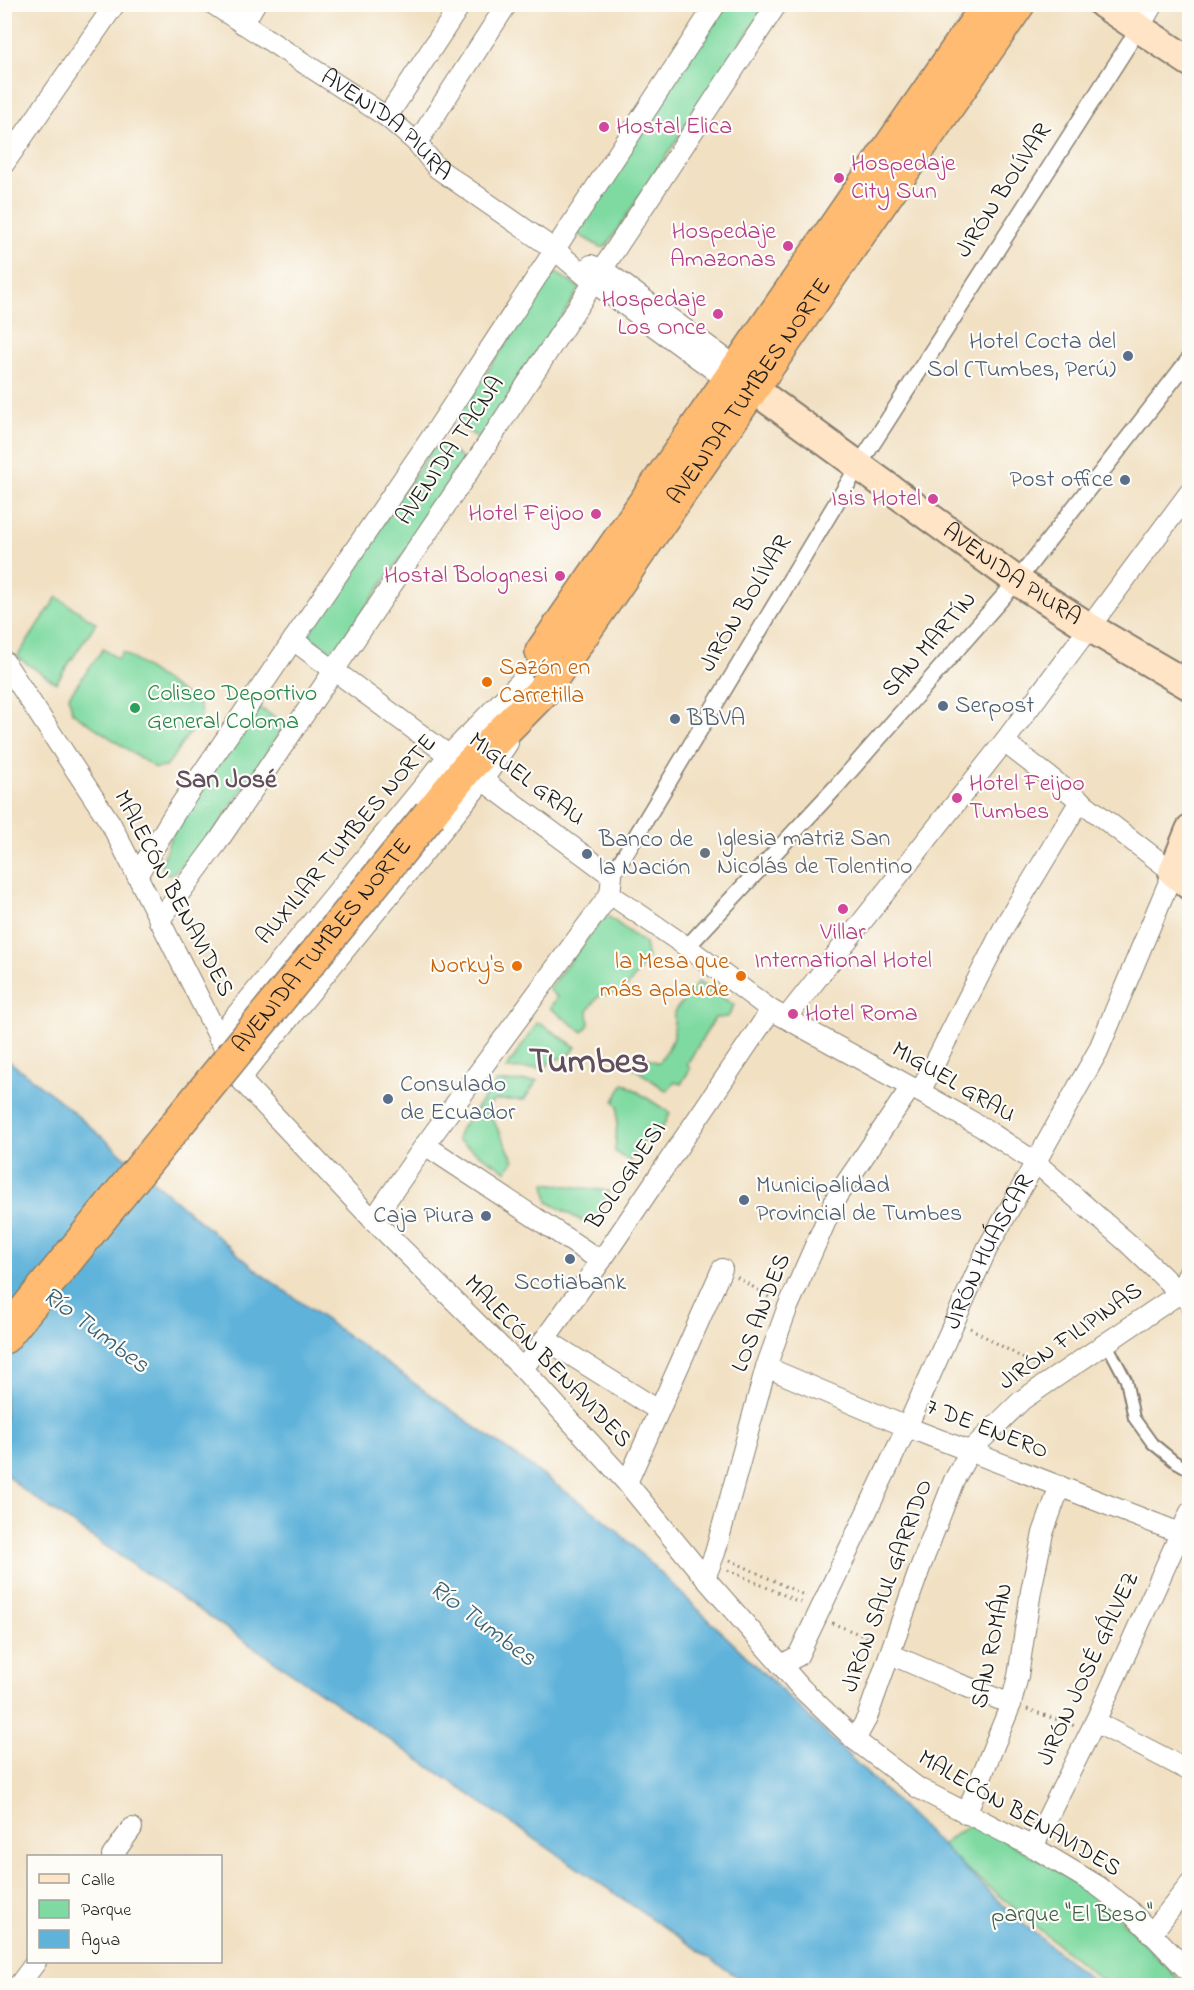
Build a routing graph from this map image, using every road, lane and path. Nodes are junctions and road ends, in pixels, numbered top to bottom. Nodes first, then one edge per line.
1 (115, 4) edge
2 (255, 4) edge
3 (461, 4) edge
4 (507, 4) edge
5 (716, 4) edge
6 (777, 4) edge
7 (989, 4) edge
8 (1018, 4) edge
9 (1103, 4) edge
10 (1154, 4) edge
11 (220, 6) edge
12 (243, 24) junction
13 (1138, 28) junction
14 (1190, 62) edge
15 (387, 117) junction
16 (417, 143) junction
17 (4, 164) edge
18 (555, 250) junction
19 (598, 276) junction
20 (1190, 358) edge
21 (740, 379) junction
22 (859, 465) junction
23 (1190, 492) edge
24 (1017, 581) junction
25 (1089, 627) junction
26 (293, 640) junction
27 (4, 661) edge
28 (334, 670) junction
29 (1190, 686) edge
30 (1004, 742) junction
31 (467, 768) junction
32 (1080, 801) junction
33 (1190, 830) edge
34 (138, 874) junction
35 (1181, 879) edge
36 (611, 885) junction
37 (159, 921) junction
38 (687, 947) junction
39 (778, 1014) junction
40 (218, 1037) junction
41 (240, 1079) junction
42 (915, 1089) junction
43 (425, 1145) junction
44 (1035, 1162) junction
45 (372, 1220) junction
46 (600, 1261) junction
47 (723, 1269) joint
48 (1190, 1269) edge
49 (1185, 1298) edge
50 (787, 1309) junction
51 (956, 1320) junction
52 (4, 1337) edge
53 (545, 1339) junction
54 (1106, 1342) junction
55 (766, 1367) junction
56 (523, 1369) junction
57 (1054, 1377) junction
58 (658, 1410) junction
59 (906, 1427) junction
60 (970, 1451) junction
61 (1190, 1470) edge
62 (627, 1483) junction
63 (1060, 1486) junction
64 (1190, 1512) edge
65 (1185, 1535) edge
66 (710, 1564) junction
67 (820, 1611) junction
68 (892, 1651) junction
69 (781, 1665) junction
70 (1011, 1704) junction
71 (1093, 1727) junction
72 (855, 1740) junction
73 (1190, 1771) edge
74 (966, 1814) junction
75 (132, 1828) dead end
76 (1033, 1847) junction
77 (113, 1855) edge
78 (1190, 1884) edge
79 (1151, 1934) junction
80 (35, 1963) edge
81 (1188, 1969) edge
82 (18, 1986) edge

1 - 17 street
2 - 12 street
3 - 15 street
4 - 16 street
5 - 18 street, AVENIDA TACNA
6 - 19 street, AVENIDA TACNA
7 - 21 highway, AVENIDA TUMBES NORTE
8 - 21 highway, AVENIDA TUMBES NORTE
9 - 13 main road
10 - 13 street, JIRÓN BOLÍVAR
11 - 12 street, AVENIDA PIURA
12 - 15 street, AVENIDA PIURA
13 - 14 main road
13 - 22 street, JIRÓN BOLÍVAR
15 - 16 street, AVENIDA PIURA
16 - 18 street, AVENIDA PIURA
18 - 19 street, AVENIDA PIURA
18 - 26 street, AVENIDA TACNA
19 - 21 street, AVENIDA PIURA
19 - 28 street, AVENIDA TACNA
20 - 24 street, SAN MARTÍN
21 - 22 main road, AVENIDA PIURA
21 - 31 highway, AVENIDA TUMBES NORTE
22 - 24 main road, AVENIDA PIURA
22 - 36 street, JIRÓN BOLÍVAR
23 - 25 street, BOLOGNESI
24 - 25 main road, AVENIDA PIURA
24 - 38 street, SAN MARTÍN
25 - 29 main road, AVENIDA PIURA
25 - 30 street, BOLOGNESI
26 - 28 street, MIGUEL GRAU
26 - 34 street, AVENIDA TACNA
27 - 34 street, MALECÓN BENAVIDES
28 - 31 street, MIGUEL GRAU
28 - 37 street, AVENIDA TACNA
30 - 32 street
30 - 39 street, BOLOGNESI
31 - 36 street, MIGUEL GRAU
31 - 40 street, AUXILIAR TUMBES NORTE
31 - 41 street
31 - 52 highway, AVENIDA TUMBES NORTE, bridge
32 - 35 street
32 - 42 street, LOS ANDES
33 - 35 main road, JIRÓN HUÁSCAR
34 - 37 street, MALECÓN BENAVIDES
35 - 44 street, JIRÓN HUÁSCAR
36 - 38 street, MIGUEL GRAU
36 - 43 street, JIRÓN BOLÍVAR
37 - 40 street, MALECÓN BENAVIDES
38 - 39 street, MIGUEL GRAU
39 - 42 street, MIGUEL GRAU
39 - 46 street, BOLOGNESI
40 - 41 street, MALECÓN BENAVIDES
41 - 45 street, MALECÓN BENAVIDES
42 - 44 street, MIGUEL GRAU
42 - 50 street, LOS ANDES
43 - 45 street, JIRÓN BOLÍVAR
43 - 46 street
44 - 49 street, MIGUEL GRAU
44 - 51 street, JIRÓN HUÁSCAR
45 - 56 street, MALECÓN BENAVIDES
46 - 53 street, BOLOGNESI
47 - 50 path
47 - 58 street
48 - 49 street
49 - 54 street, JIRÓN FILIPINAS
50 - 55 street, LOS ANDES
51 - 57 path
51 - 59 street, JIRÓN HUÁSCAR
53 - 56 street, BOLOGNESI
53 - 58 street
54 - 57 street, JIRÓN FILIPINAS
54 - 61 lane
55 - 59 street, 7 DE ENERO
55 - 66 street, LOS ANDES
56 - 62 street, MALECÓN BENAVIDES
57 - 60 street, JIRÓN FILIPINAS
58 - 62 street
59 - 60 street, 7 DE ENERO
59 - 67 street, JIRÓN HUÁSCAR
60 - 63 street, 7 DE ENERO
60 - 68 street, JIRÓN SAUL GARRIDO
62 - 66 street, MALECÓN BENAVIDES
63 - 65 street, 7 DE ENERO
63 - 70 street, SAN ROMÁN
64 - 65 street, JIRÓN JOSÉ GÁLVEZ
65 - 71 street, JIRÓN JOSÉ GÁLVEZ
66 - 67 path
66 - 67 path
66 - 69 street, MALECÓN BENAVIDES
67 - 68 path
67 - 69 street, JIRÓN HUÁSCAR
68 - 70 street
68 - 72 street, JIRÓN SAUL GARRIDO
69 - 72 street, MALECÓN BENAVIDES
70 - 71 path
70 - 74 street, SAN ROMÁN
71 - 73 street
71 - 76 street, JIRÓN JOSÉ GÁLVEZ
72 - 74 street, MALECÓN BENAVIDES
74 - 76 street, MALECÓN BENAVIDES
75 - 77 street
76 - 79 street, MALECÓN BENAVIDES
78 - 79 street
79 - 81 street, MALECÓN BENAVIDES
80 - 82 street

